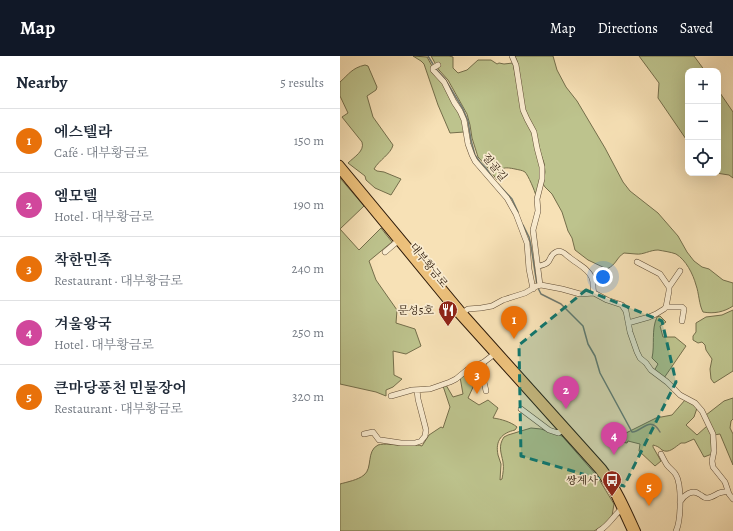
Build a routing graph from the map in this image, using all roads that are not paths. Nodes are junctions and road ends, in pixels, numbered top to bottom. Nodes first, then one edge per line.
1 (512, 56) edge
2 (435, 67) dead end
3 (340, 164) edge
4 (340, 171) edge
5 (399, 240) junction
6 (385, 252) dead end
7 (637, 262) dead end
8 (538, 266) junction
9 (680, 271) dead end
10 (540, 285) junction
11 (669, 287) junction
12 (533, 289) junction
13 (594, 293) junction
14 (666, 307) junction
15 (461, 314) junction
16 (682, 321) dead end
17 (628, 323) junction
18 (496, 352) junction
19 (484, 362) junction
20 (417, 390) junction
21 (486, 391) dead end
22 (391, 396) dead end
23 (521, 409) dead end
24 (562, 430) junction
25 (364, 434) dead end
26 (661, 454) dead end
27 (728, 491) junction
28 (733, 499) edge
29 (680, 502) junction
30 (624, 507) junction
31 (599, 531) edge
32 (632, 531) edge
33 (637, 531) edge
34 (676, 531) edge

1 - 8 lane
2 - 12 lane, 절골길
3 - 5 main road, 대부황금로
4 - 5 main road, 대부황금로
5 - 6 lane, 대부황금로
5 - 15 main road, 대부황금로
7 - 11 lane
8 - 10 lane
8 - 13 lane
9 - 11 lane
10 - 12 lane
10 - 13 lane
11 - 14 lane
12 - 15 lane
13 - 17 lane
14 - 16 lane
14 - 17 lane
15 - 18 main road, 대부황금로
17 - 27 lane
18 - 19 lane
18 - 24 main road, 대부황금로
18 - 30 main road, 대부황금로
19 - 20 lane
19 - 21 lane
20 - 22 lane
20 - 25 lane
23 - 24 lane
24 - 30 main road, 대부황금로
26 - 29 lane
27 - 28 lane
27 - 29 lane
29 - 34 lane
30 - 31 lane
30 - 32 main road, 대부황금로
30 - 33 main road, 대부황금로

